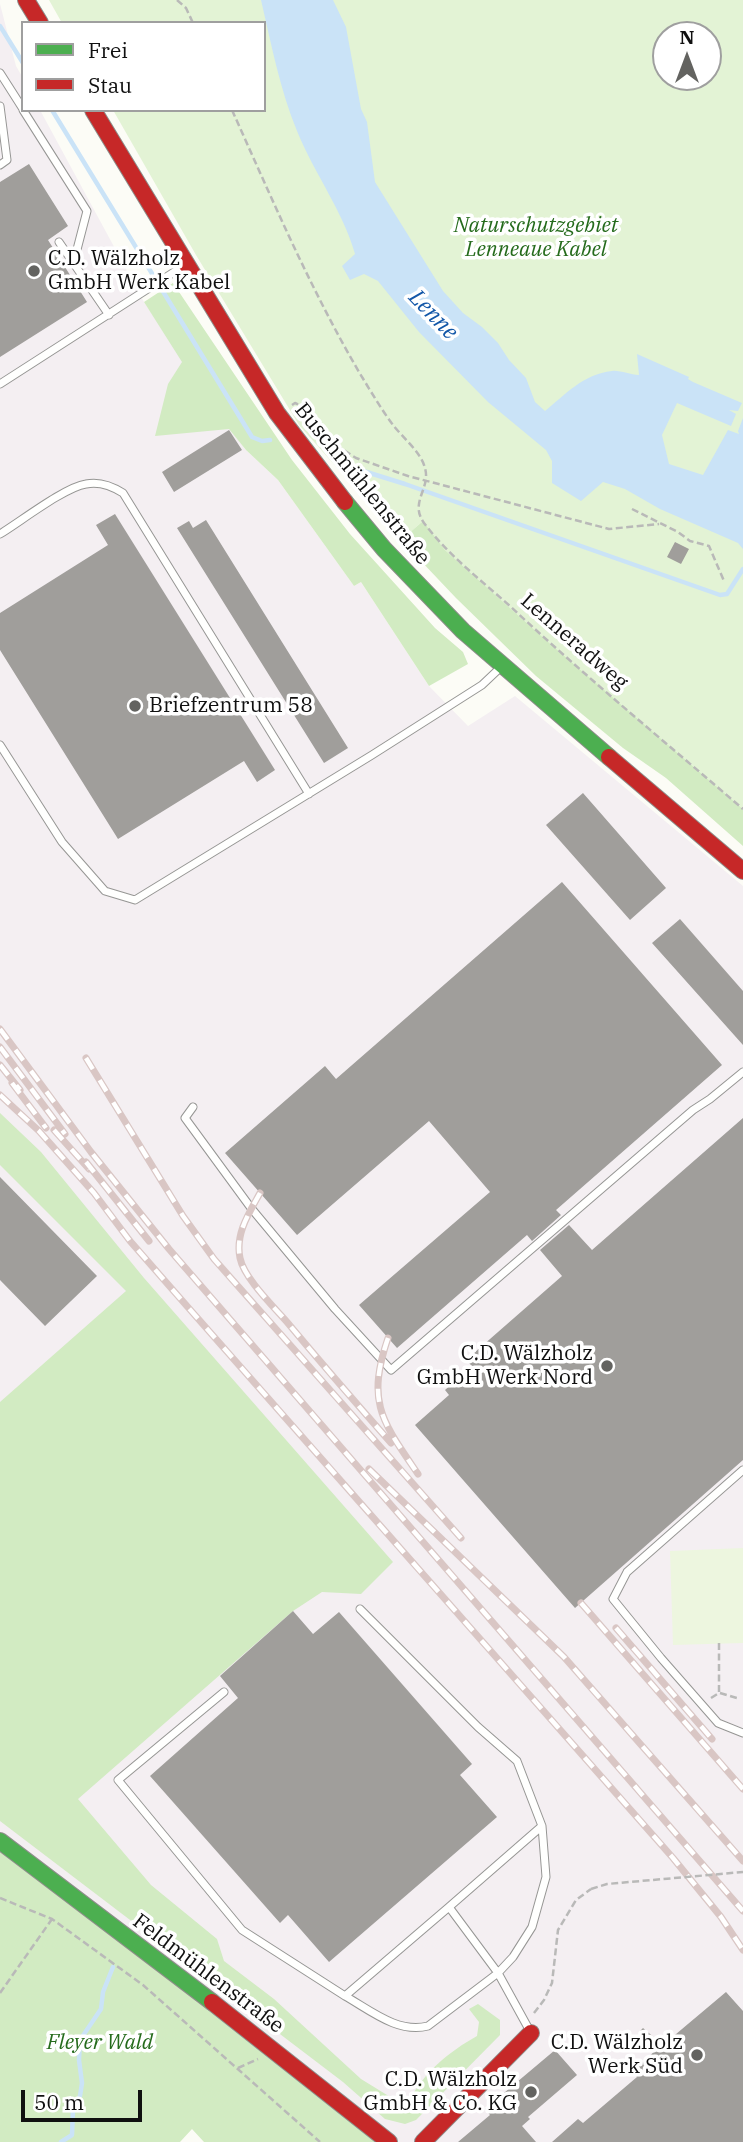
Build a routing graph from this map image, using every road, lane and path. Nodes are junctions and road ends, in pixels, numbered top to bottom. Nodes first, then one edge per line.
1 (26, 0) edge
2 (177, 0) edge
3 (39, 21) edge
4 (192, 21) edge
5 (0, 73) edge
6 (13, 93) junction
7 (0, 105) edge
8 (21, 107) edge
9 (24, 112) edge
10 (94, 112) edge
11 (233, 112) edge
12 (0, 164) edge
13 (59, 242) dead end
14 (74, 261) junction
15 (186, 264) junction
16 (108, 316) junction
17 (0, 384) edge
18 (277, 413) junction
19 (426, 481) junction
20 (632, 509) dead end
21 (659, 524) junction
22 (0, 534) edge
23 (724, 581) dead end
24 (502, 666) junction
25 (0, 745) edge
26 (309, 794) junction
27 (743, 808) edge
28 (743, 871) edge
29 (743, 1072) edge
30 (193, 1107) dead end
31 (743, 1470) edge
32 (359, 1609) dead end
33 (719, 1643) dead end
34 (224, 1692) dead end
35 (719, 1693) junction
36 (737, 1698) dead end
37 (701, 1703) junction
38 (743, 1733) edge
39 (542, 1826) junction
40 (0, 1841) edge
41 (743, 1872) edge
42 (0, 1898) edge
43 (449, 1907) junction
44 (52, 1919) junction
45 (498, 1973) junction
46 (0, 1993) edge
47 (345, 1996) junction
48 (531, 2033) junction
49 (320, 2142) edge
50 (389, 2142) edge
51 (423, 2142) edge

1 - 3 street
2 - 4 path
5 - 6 lane
6 - 7 lane
6 - 8 lane
7 - 12 lane
9 - 14 lane
10 - 15 street, Buschmühlenstraße
11 - 19 path
13 - 14 lane
14 - 16 lane
15 - 16 lane
15 - 18 street, Buschmühlenstraße
16 - 17 lane
18 - 19 path
18 - 24 street, Buschmühlenstraße
19 - 21 path
19 - 27 path, Lenneradweg
20 - 21 path
21 - 23 path
22 - 26 lane
24 - 26 lane
24 - 28 street, Buschmühlenstraße
25 - 26 lane
29 - 30 lane
31 - 37 lane
32 - 39 lane
33 - 35 path
34 - 47 lane
35 - 36 path
35 - 37 path
37 - 38 lane
39 - 43 lane
39 - 45 lane
40 - 50 street, Feldmühlenstraße
41 - 48 path, bridge
42 - 44 path
43 - 45 lane
43 - 47 lane
44 - 46 path
44 - 49 path
45 - 47 lane
45 - 48 lane
48 - 51 street

